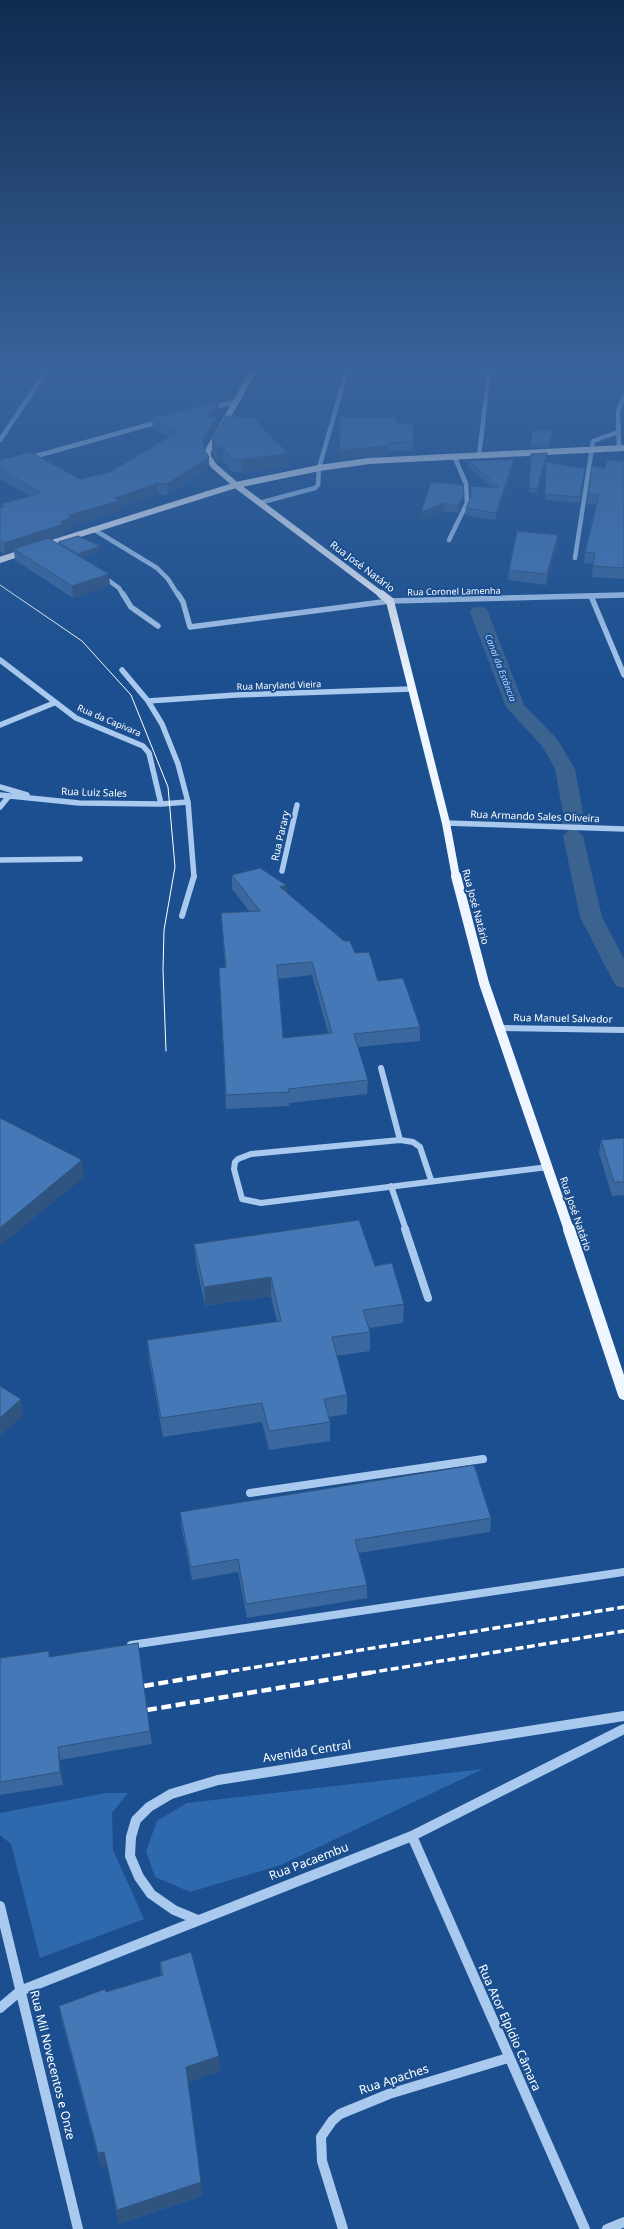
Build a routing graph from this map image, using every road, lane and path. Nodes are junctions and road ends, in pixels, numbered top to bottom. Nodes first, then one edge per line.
1 (223, 474) edge
2 (289, 474) edge
3 (318, 474) edge
4 (462, 474) edge
5 (588, 474) edge
6 (236, 485) junction
7 (259, 503) junction
8 (93, 529) junction
9 (449, 540) dead end
10 (48, 544) junction
11 (58, 550) edge
12 (575, 558) dead end
13 (0, 560) edge
14 (95, 571) edge
15 (624, 595) edge
16 (591, 596) junction
17 (390, 601) junction
18 (158, 626) dead end
19 (0, 660) edge
20 (622, 666) edge
21 (122, 670) dead end
22 (624, 674) edge
23 (411, 689) junction
24 (148, 701) junction
25 (54, 703) junction
26 (0, 726) edge
27 (0, 787) edge
28 (0, 795) edge
29 (9, 796) junction
30 (42, 800) junction
31 (188, 802) junction
32 (161, 804) junction
33 (297, 805) dead end
34 (0, 807) edge
35 (446, 823) junction
36 (624, 829) edge
37 (80, 859) dead end
38 (0, 860) edge
39 (282, 871) dead end
40 (182, 916) dead end
41 (501, 1028) junction
42 (624, 1030) edge
43 (380, 1068) dead end
44 (400, 1140) junction
45 (548, 1167) junction
46 (431, 1180) junction
47 (391, 1186) junction
48 (428, 1298) dead end
49 (624, 1394) edge
50 (483, 1459) dead end
51 (250, 1493) dead end
52 (624, 1572) edge
53 (125, 1646) edge
54 (624, 1716) edge
55 (624, 1729) edge
56 (412, 1836) junction
57 (0, 1906) edge
58 (198, 1920) junction
59 (20, 1991) junction
60 (0, 2008) edge
61 (508, 2058) junction
62 (624, 2222) edge
63 (78, 2229) edge
64 (343, 2229) edge
65 (585, 2229) edge
66 (607, 2229) edge

1 - 6 main road, Rua José Natário
2 - 6 main road
3 - 7 street
4 - 9 street
5 - 12 street
6 - 7 main road, Rua José Natário
6 - 8 main road
7 - 17 main road, Rua José Natário
8 - 10 main road
8 - 17 street, Rua Coronel Lamenha
10 - 11 street
10 - 13 main road
14 - 18 street
15 - 16 street, Rua Coronel Lamenha
16 - 17 street, Rua Coronel Lamenha
16 - 20 street
17 - 23 main road, Rua José Natário
19 - 25 street, Rua da Capivara
20 - 22 street
21 - 24 street
23 - 24 street, Rua Maryland Vieira
23 - 35 main road, Rua José Natário
24 - 31 street
25 - 26 street
25 - 32 street, Rua da Capivara
27 - 30 street
28 - 29 street, Rua Luiz Sales
29 - 30 street, Rua Luiz Sales
29 - 34 street
30 - 32 street, Rua Luiz Sales
31 - 32 street, Rua Luiz Sales
31 - 40 street
33 - 39 street, Rua Parary
35 - 36 street, Rua Armando Sales Oliveira
35 - 41 main road, Rua José Natário
37 - 38 street
41 - 42 street, Rua Manuel Salvador
41 - 45 main road, Rua José Natário
43 - 44 street
44 - 46 street
44 - 47 street
45 - 46 street
45 - 49 main road, Rua José Natário
46 - 47 street
47 - 48 street
50 - 51 street
52 - 53 street
54 - 58 street, Avenida Central
55 - 56 street, Rua Pacaembu
56 - 58 street, Rua Pacaembu
56 - 61 street, Rua Ator Elpídio Câmara
57 - 59 street, Rua Mil Novecentos e Onze
58 - 59 street, Rua Pacaembu
59 - 60 street, Rua Pacaembu
59 - 63 street, Rua Mil Novecentos e Onze
61 - 64 street, Rua Apaches
61 - 65 street, Rua Ator Elpídio Câmara
62 - 66 street

